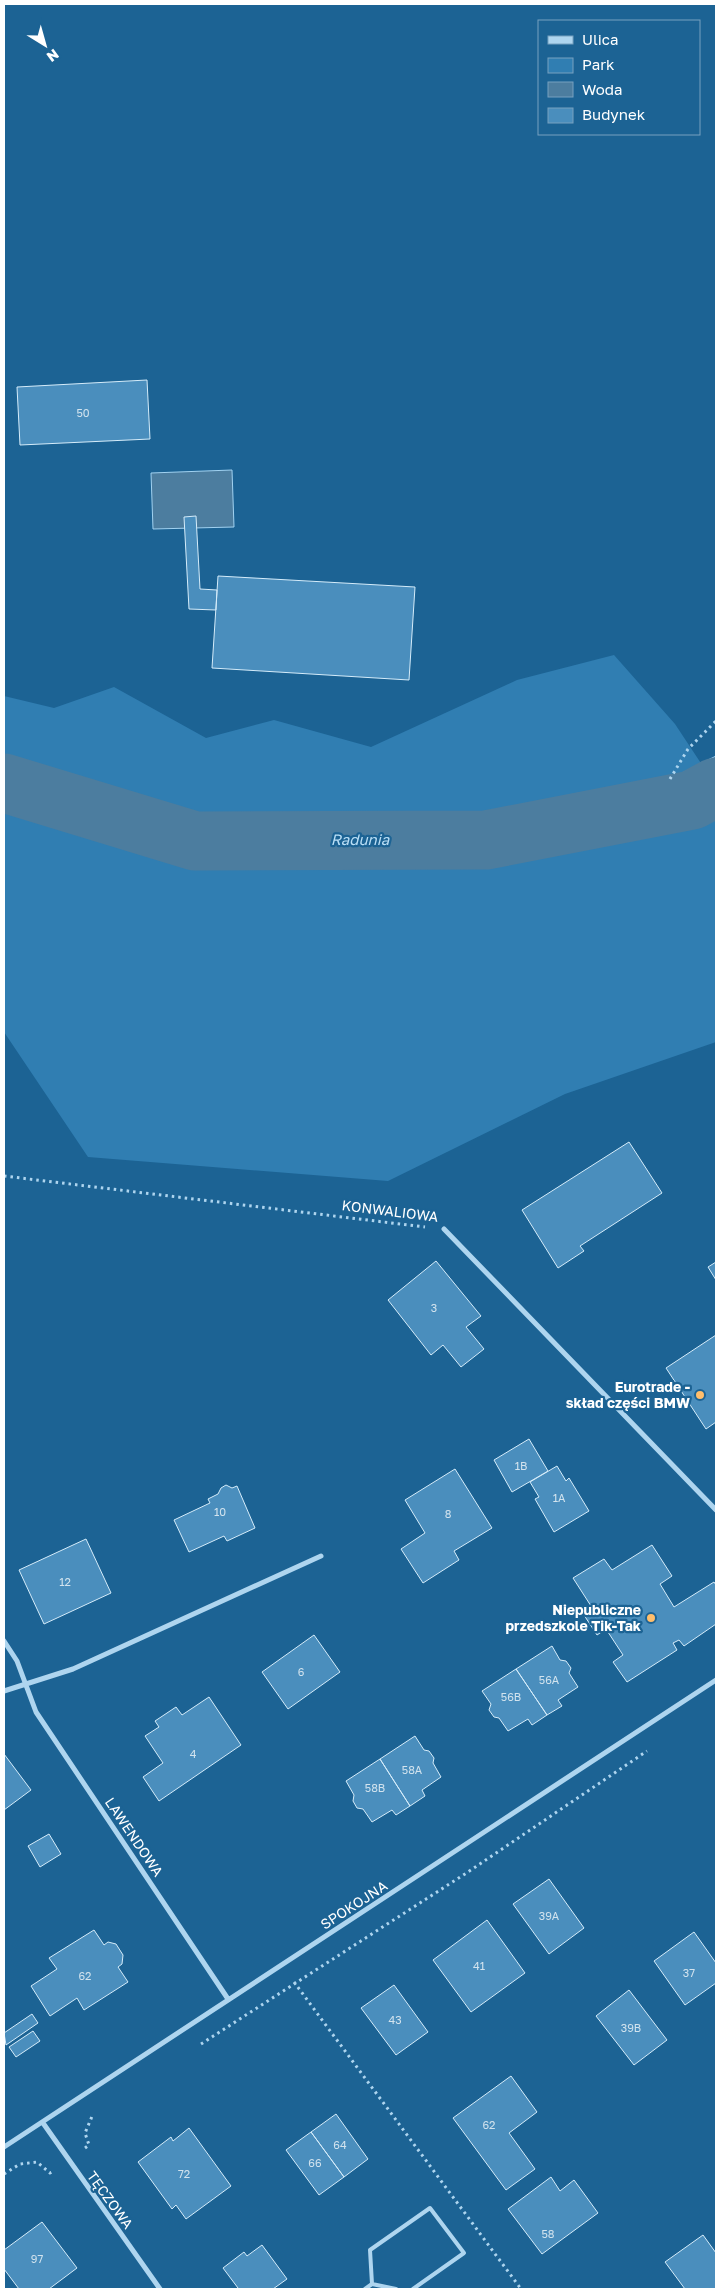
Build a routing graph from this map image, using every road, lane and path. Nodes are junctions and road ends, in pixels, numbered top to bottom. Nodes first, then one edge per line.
1 (716, 722) edge
2 (670, 779) dead end
3 (4, 1176) edge
4 (444, 1229) joint
5 (716, 1510) edge
6 (321, 1556) dead end
7 (4, 1641) edge
8 (716, 1680) edge
9 (25, 1686) junction
10 (4, 1691) edge
11 (655, 1746) dead end
12 (292, 1980) dead end
13 (295, 1984) junction
14 (228, 1999) junction
15 (197, 2046) dead end
16 (99, 2110) dead end
17 (43, 2123) junction
18 (89, 2145) dead end
19 (4, 2147) edge
20 (50, 2173) dead end
21 (4, 2174) edge
22 (372, 2284) junction
23 (160, 2289) edge
24 (365, 2289) edge
25 (396, 2289) edge
26 (413, 2289) edge
27 (521, 2289) edge

1 - 2 path
3 - 4 path, KONWALIOWA
4 - 5 street, KONWALIOWA
6 - 9 street
7 - 9 street
8 - 14 street, SPOKOJNA
9 - 10 street
9 - 14 street, LAWENDOWA
11 - 13 path
12 - 13 path
13 - 15 path
13 - 27 path
14 - 17 street, SPOKOJNA
16 - 18 path
17 - 19 street, SPOKOJNA
17 - 23 street, TĘCZOWA
20 - 21 path
22 - 24 lane
22 - 25 lane
22 - 26 lane

